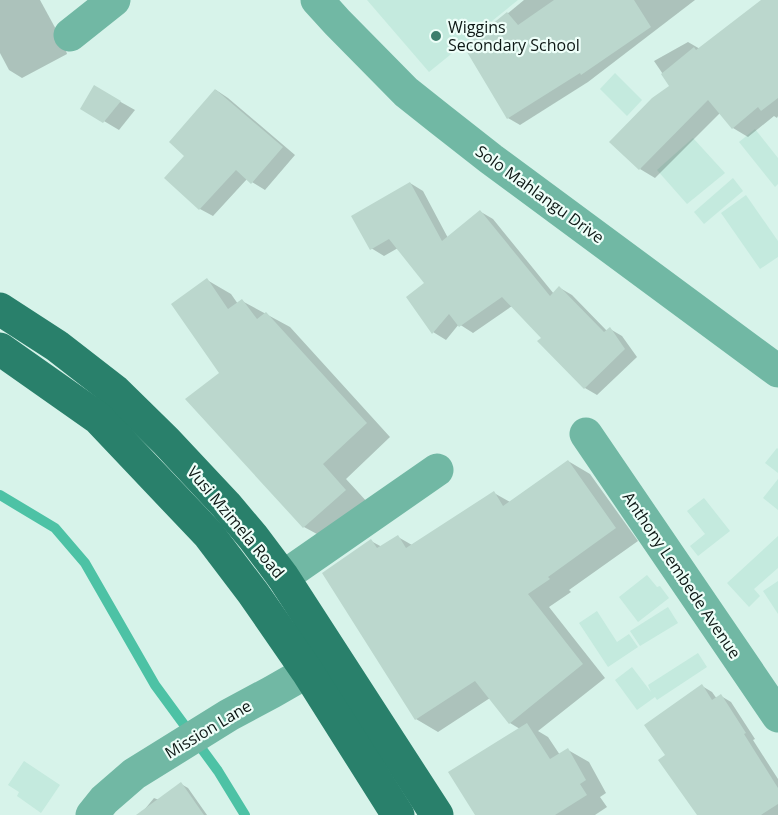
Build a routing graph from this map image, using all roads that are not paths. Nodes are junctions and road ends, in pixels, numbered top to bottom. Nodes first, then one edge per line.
1 (114, 0) edge
2 (317, 0) edge
3 (70, 35) dead end
4 (0, 309) edge
5 (0, 349) edge
6 (778, 371) edge
7 (586, 434) dead end
8 (437, 470) dead end
9 (283, 577) junction
10 (321, 664) junction
11 (778, 716) edge
12 (92, 815) edge
13 (398, 815) edge
14 (437, 815) edge

1 - 3 street
2 - 6 street, Solo Mahlangu Drive
4 - 9 main road, Vusi Mzimela Road
5 - 10 main road, Vusi Mzimela Road
7 - 11 street, Anthony Lembede Avenue
8 - 9 street
9 - 10 main road, Vusi Mzimela Road
10 - 12 street, Mission Lane
10 - 13 main road, Vusi Mzimela Road
10 - 14 main road, Vusi Mzimela Road

